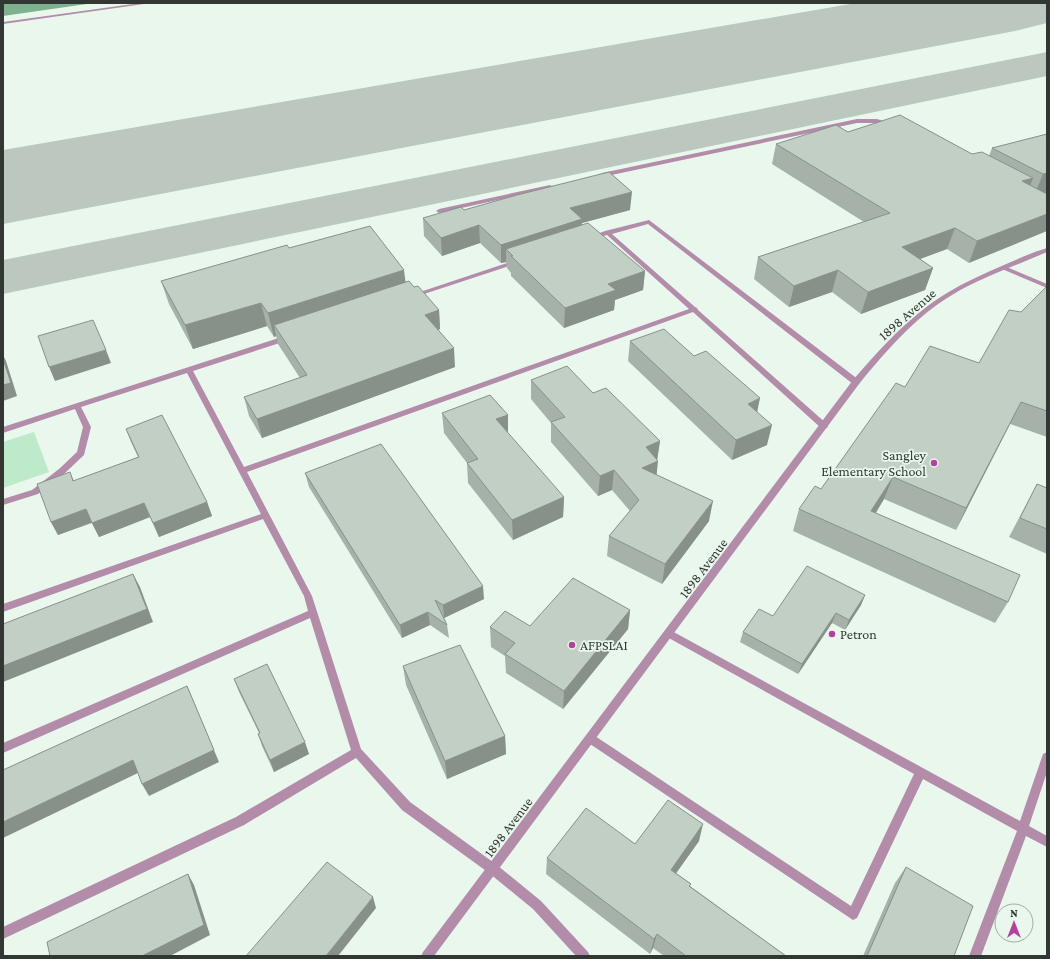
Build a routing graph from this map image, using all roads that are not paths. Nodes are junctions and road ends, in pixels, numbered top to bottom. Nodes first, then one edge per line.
1 (149, 3) edge
2 (3, 24) edge
3 (893, 125) edge
4 (594, 177) edge
5 (555, 186) edge
6 (439, 210) dead end
7 (607, 232) junction
8 (585, 239) edge
9 (1047, 250) edge
10 (525, 259) edge
11 (1004, 268) junction
12 (1047, 286) edge
13 (406, 298) edge
14 (695, 309) junction
15 (294, 335) edge
16 (189, 370) junction
17 (856, 382) junction
18 (77, 406) junction
19 (824, 426) junction
20 (3, 430) edge
21 (242, 472) junction
22 (3, 502) edge
23 (266, 515) junction
24 (3, 608) edge
25 (313, 613) junction
26 (670, 634) junction
27 (591, 739) junction
28 (3, 748) edge
29 (357, 752) junction
30 (1047, 757) edge
31 (920, 774) junction
32 (1023, 829) junction
33 (1047, 842) edge
34 (493, 869) junction
35 (3, 933) edge
36 (427, 956) edge
37 (584, 956) edge
38 (975, 956) edge

1 - 2 street
3 - 4 street
5 - 6 street
7 - 8 street
7 - 14 street
7 - 17 street
9 - 11 street, 1898 Avenue
10 - 13 street
11 - 12 street
11 - 17 street, 1898 Avenue
14 - 19 street
14 - 21 street
15 - 16 street
16 - 18 street
16 - 21 street
17 - 19 street, 1898 Avenue
18 - 20 street
18 - 22 street
19 - 26 street, 1898 Avenue
21 - 23 street
23 - 24 street
23 - 25 street
25 - 28 street
25 - 29 street
26 - 27 street, 1898 Avenue
26 - 31 street
27 - 31 street
27 - 34 street, 1898 Avenue
29 - 34 street
29 - 35 street
30 - 32 street
31 - 32 street
32 - 33 street
32 - 38 street
34 - 36 street, 1898 Avenue
34 - 37 street

